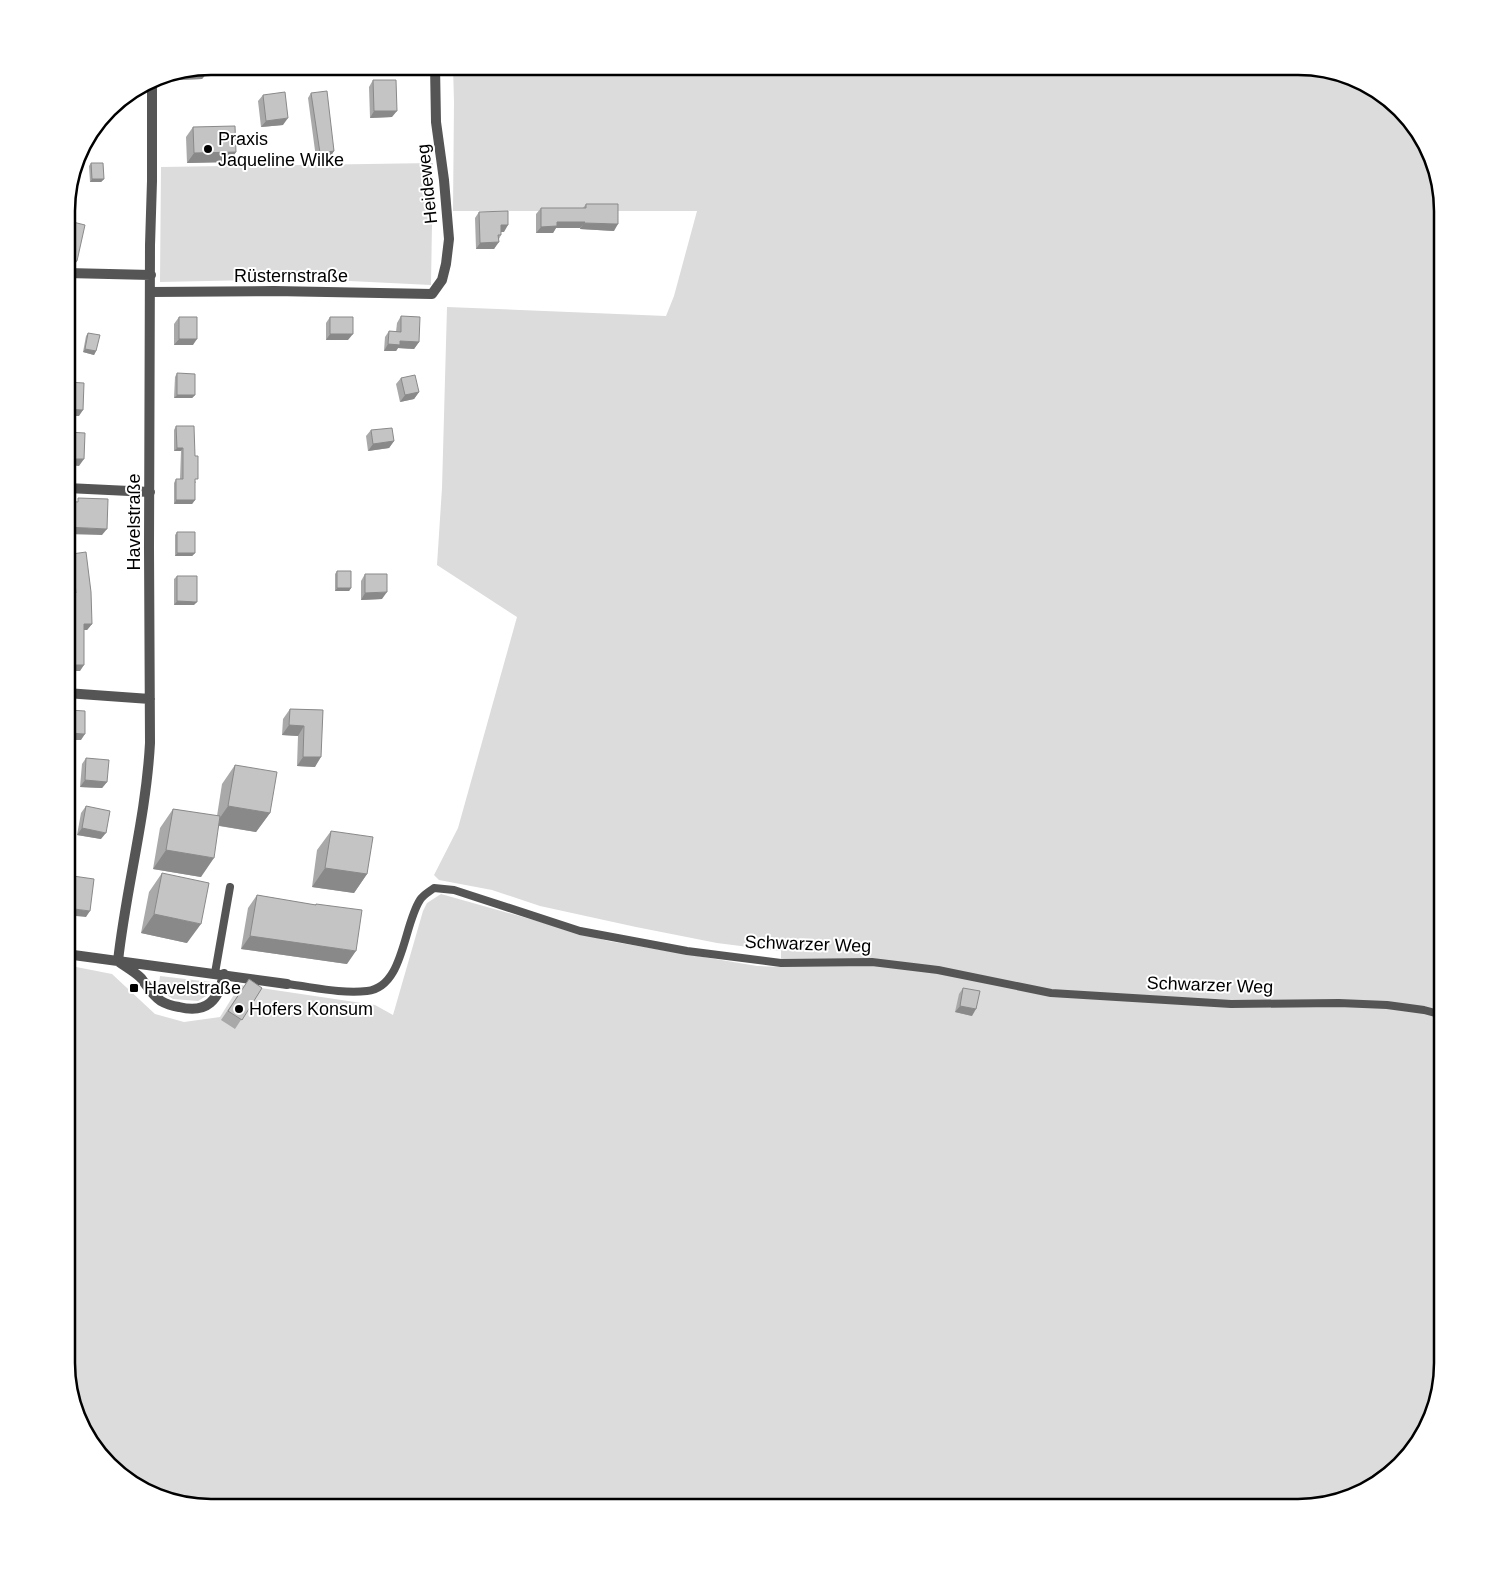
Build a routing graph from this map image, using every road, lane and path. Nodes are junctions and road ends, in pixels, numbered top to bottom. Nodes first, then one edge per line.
1 (435, 75) edge
2 (152, 88) edge
3 (75, 273) edge
4 (151, 275) junction
5 (151, 292) junction
6 (432, 294) joint
7 (75, 488) edge
8 (150, 492) junction
9 (75, 695) edge
10 (150, 700) junction
11 (230, 887) dead end
12 (75, 955) edge
13 (118, 961) junction
14 (219, 974) junction
15 (287, 984) joint
16 (1434, 1013) edge

1 - 6 street, Heideweg
2 - 4 street, Havelstraße
3 - 4 street
4 - 5 street, Havelstraße
5 - 6 street, Rüsternstraße
5 - 8 street, Havelstraße
7 - 8 street
8 - 10 street, Havelstraße
9 - 10 street
10 - 13 street, Havelstraße
11 - 14 lane
12 - 13 street, Schwarzer Weg
13 - 14 street, Schwarzer Weg
13 - 14 street
14 - 15 street, Schwarzer Weg
15 - 16 lane, Schwarzer Weg

